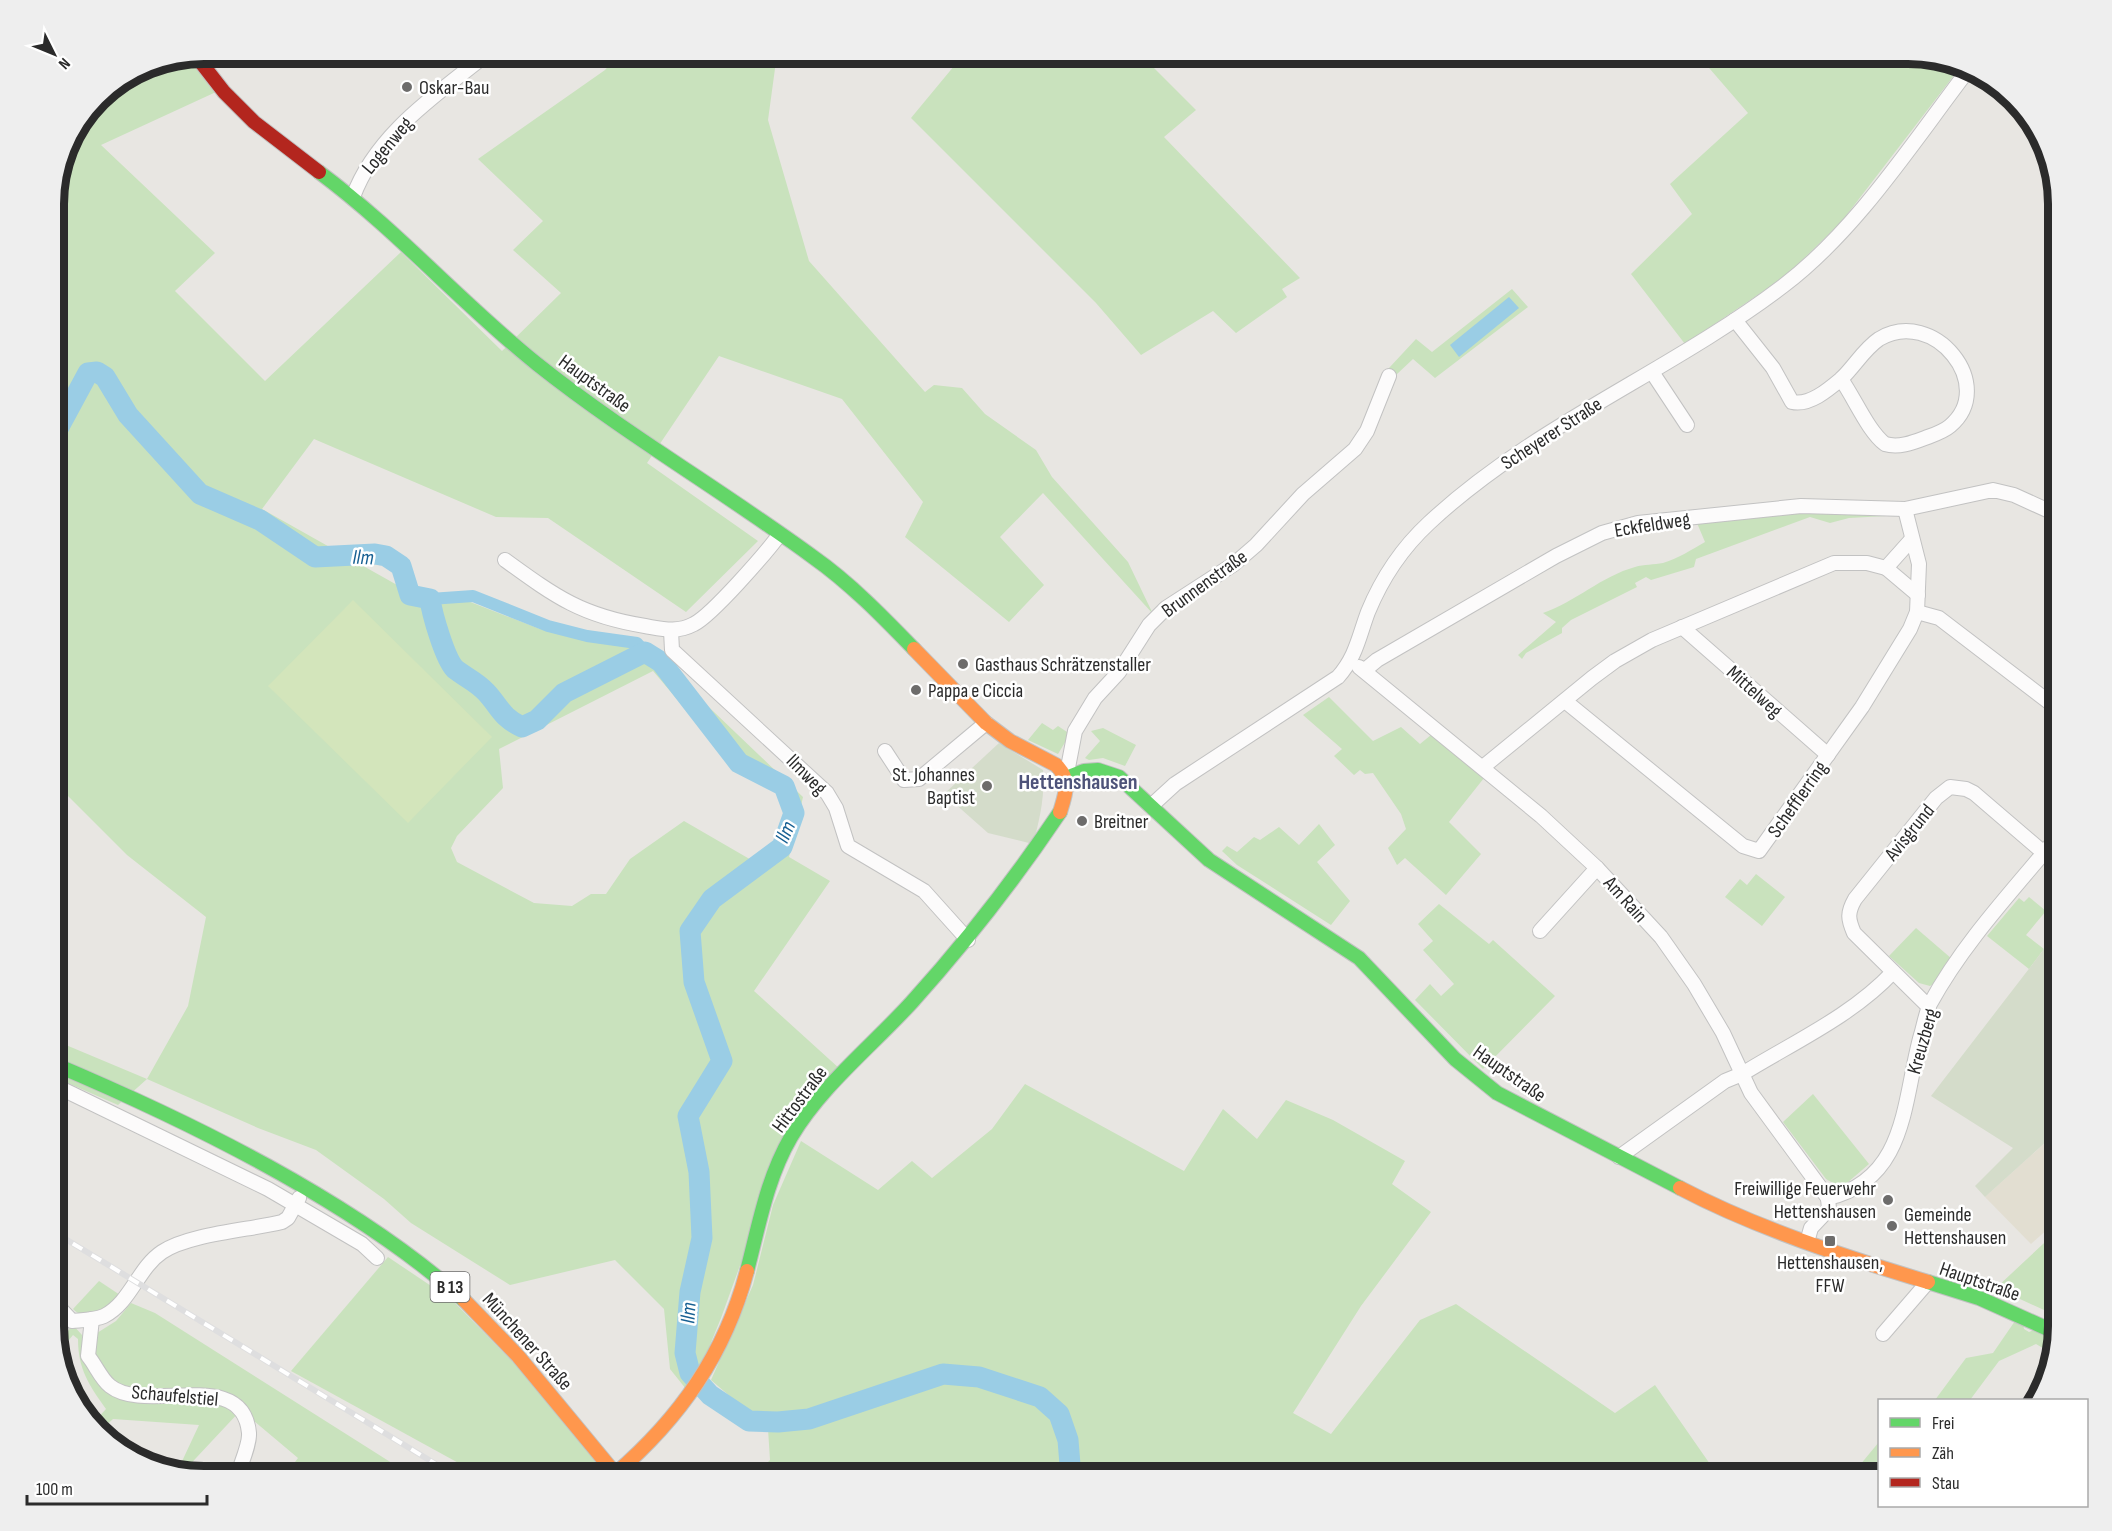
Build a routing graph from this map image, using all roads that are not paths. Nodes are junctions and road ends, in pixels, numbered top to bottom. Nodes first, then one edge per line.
1 (202, 64) edge
2 (474, 64) edge
3 (1964, 77) edge
4 (353, 197) junction
5 (1736, 320) junction
6 (1652, 372) junction
7 (1389, 376) dead end
8 (1841, 379) junction
9 (1688, 425) dead end
10 (1905, 509) junction
11 (2048, 509) edge
12 (780, 534) junction
13 (1911, 540) junction
14 (505, 560) dead end
15 (1886, 568) junction
16 (1918, 596) junction
17 (1917, 612) junction
18 (1682, 627) junction
19 (671, 631) junction
20 (1350, 662) junction
21 (1365, 670) junction
22 (1565, 701) junction
23 (2048, 701) edge
24 (986, 723) junction
25 (885, 751) dead end
26 (1828, 755) junction
27 (1483, 767) junction
28 (1066, 778) junction
29 (1151, 806) junction
30 (2048, 848) edge
31 (2044, 853) junction
32 (1597, 868) junction
33 (1540, 931) dead end
34 (968, 940) junction
35 (1893, 972) junction
36 (1929, 1006) junction
37 (65, 1069) edge
38 (1742, 1074) junction
39 (65, 1090) edge
40 (1619, 1157) junction
41 (304, 1188) junction
42 (1828, 1198) junction
43 (296, 1207) junction
44 (1807, 1242) junction
45 (377, 1258) dead end
46 (1927, 1283) junction
47 (65, 1314) edge
48 (92, 1319) junction
49 (2048, 1329) edge
50 (1883, 1334) dead end
51 (240, 1466) edge
52 (610, 1466) edge
53 (627, 1466) edge

1 - 4 street, Hauptstraße
2 - 4 street, Logenweg
3 - 5 street, Scheyerer Straße
4 - 12 street, Hauptstraße
5 - 6 street, Scheyerer Straße
5 - 8 street
6 - 9 street
6 - 20 street, Scheyerer Straße
7 - 28 street, Brunnenstraße
8 - 8 street
10 - 11 street, Eckfeldweg
10 - 13 street, Schefflerring
10 - 21 street, Eckfeldweg
12 - 19 street
12 - 24 street, Hauptstraße
13 - 15 street
13 - 16 street, Schefflerring
14 - 19 street
15 - 16 street
15 - 18 street
16 - 17 street, Schefflerring
17 - 23 street
17 - 26 street, Schefflerring
18 - 22 street
18 - 26 street, Mittelweg
19 - 34 street, Ilmweg
20 - 21 street, Am Rain
20 - 29 street, Scheyerer Straße
21 - 27 street, Am Rain
22 - 26 street, Schefflerring
22 - 27 street
24 - 25 street
24 - 28 street, Hauptstraße
27 - 32 street, Am Rain
28 - 29 street, Hauptstraße
28 - 34 street, Hittostraße
29 - 40 street, Hauptstraße
30 - 31 street, Kreuzberg
31 - 35 street, Avisgrund
31 - 36 street, Kreuzberg
32 - 33 street
32 - 38 street, Am Rain
34 - 53 street, Hittostraße
35 - 36 street, Avisgrund
35 - 38 street
36 - 42 street, Kreuzberg
37 - 41 street, B 13
38 - 40 street
38 - 42 street, Am Rain
39 - 43 street
40 - 44 street, Hauptstraße
41 - 43 street
41 - 52 street, Münchener Straße / B 13
42 - 44 street
43 - 45 street
43 - 48 street
44 - 46 street, Hauptstraße
46 - 49 street, Hauptstraße
46 - 50 street
47 - 48 street
48 - 51 street, Schaufelstiel

